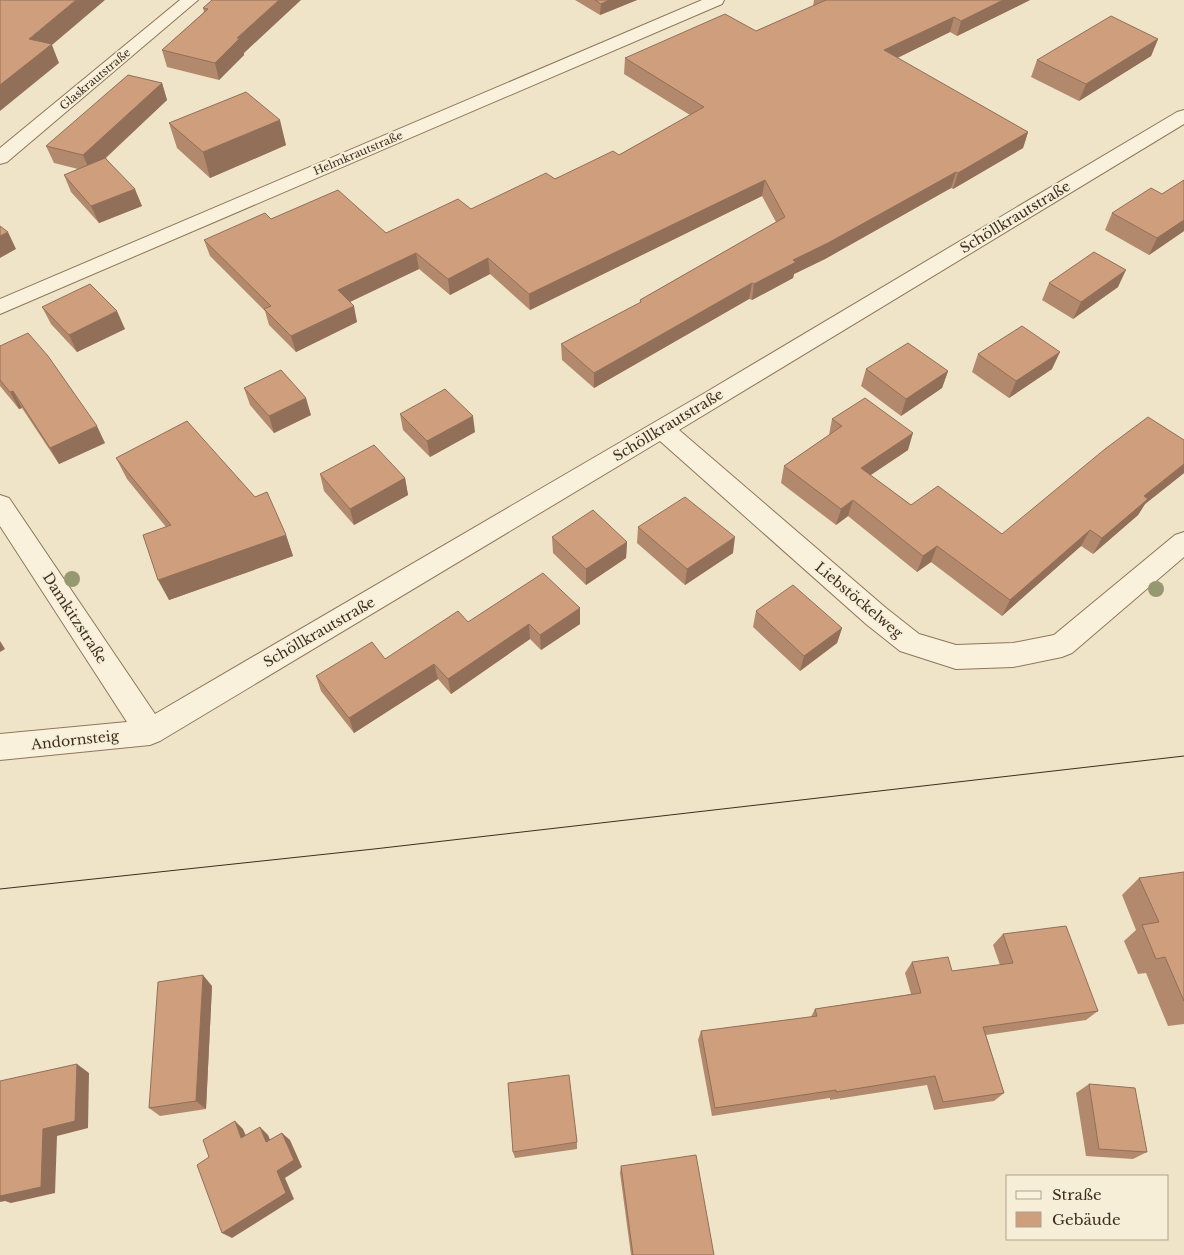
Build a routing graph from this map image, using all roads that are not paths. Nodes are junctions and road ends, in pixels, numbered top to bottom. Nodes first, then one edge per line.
1 (190, 0) edge
2 (716, 0) edge
3 (1184, 116) edge
4 (0, 158) edge
5 (0, 307) edge
6 (662, 429) junction
7 (0, 504) edge
8 (1184, 542) edge
9 (150, 732) junction
10 (0, 747) edge

1 - 4 street, Glaskrautstraße
2 - 5 street, Helmkrautstraße
3 - 6 street, Schöllkrautstraße
6 - 8 street, Liebstöckelweg
6 - 9 street, Schöllkrautstraße
7 - 9 street, Damkitzstraße
9 - 10 street, Andornsteig

